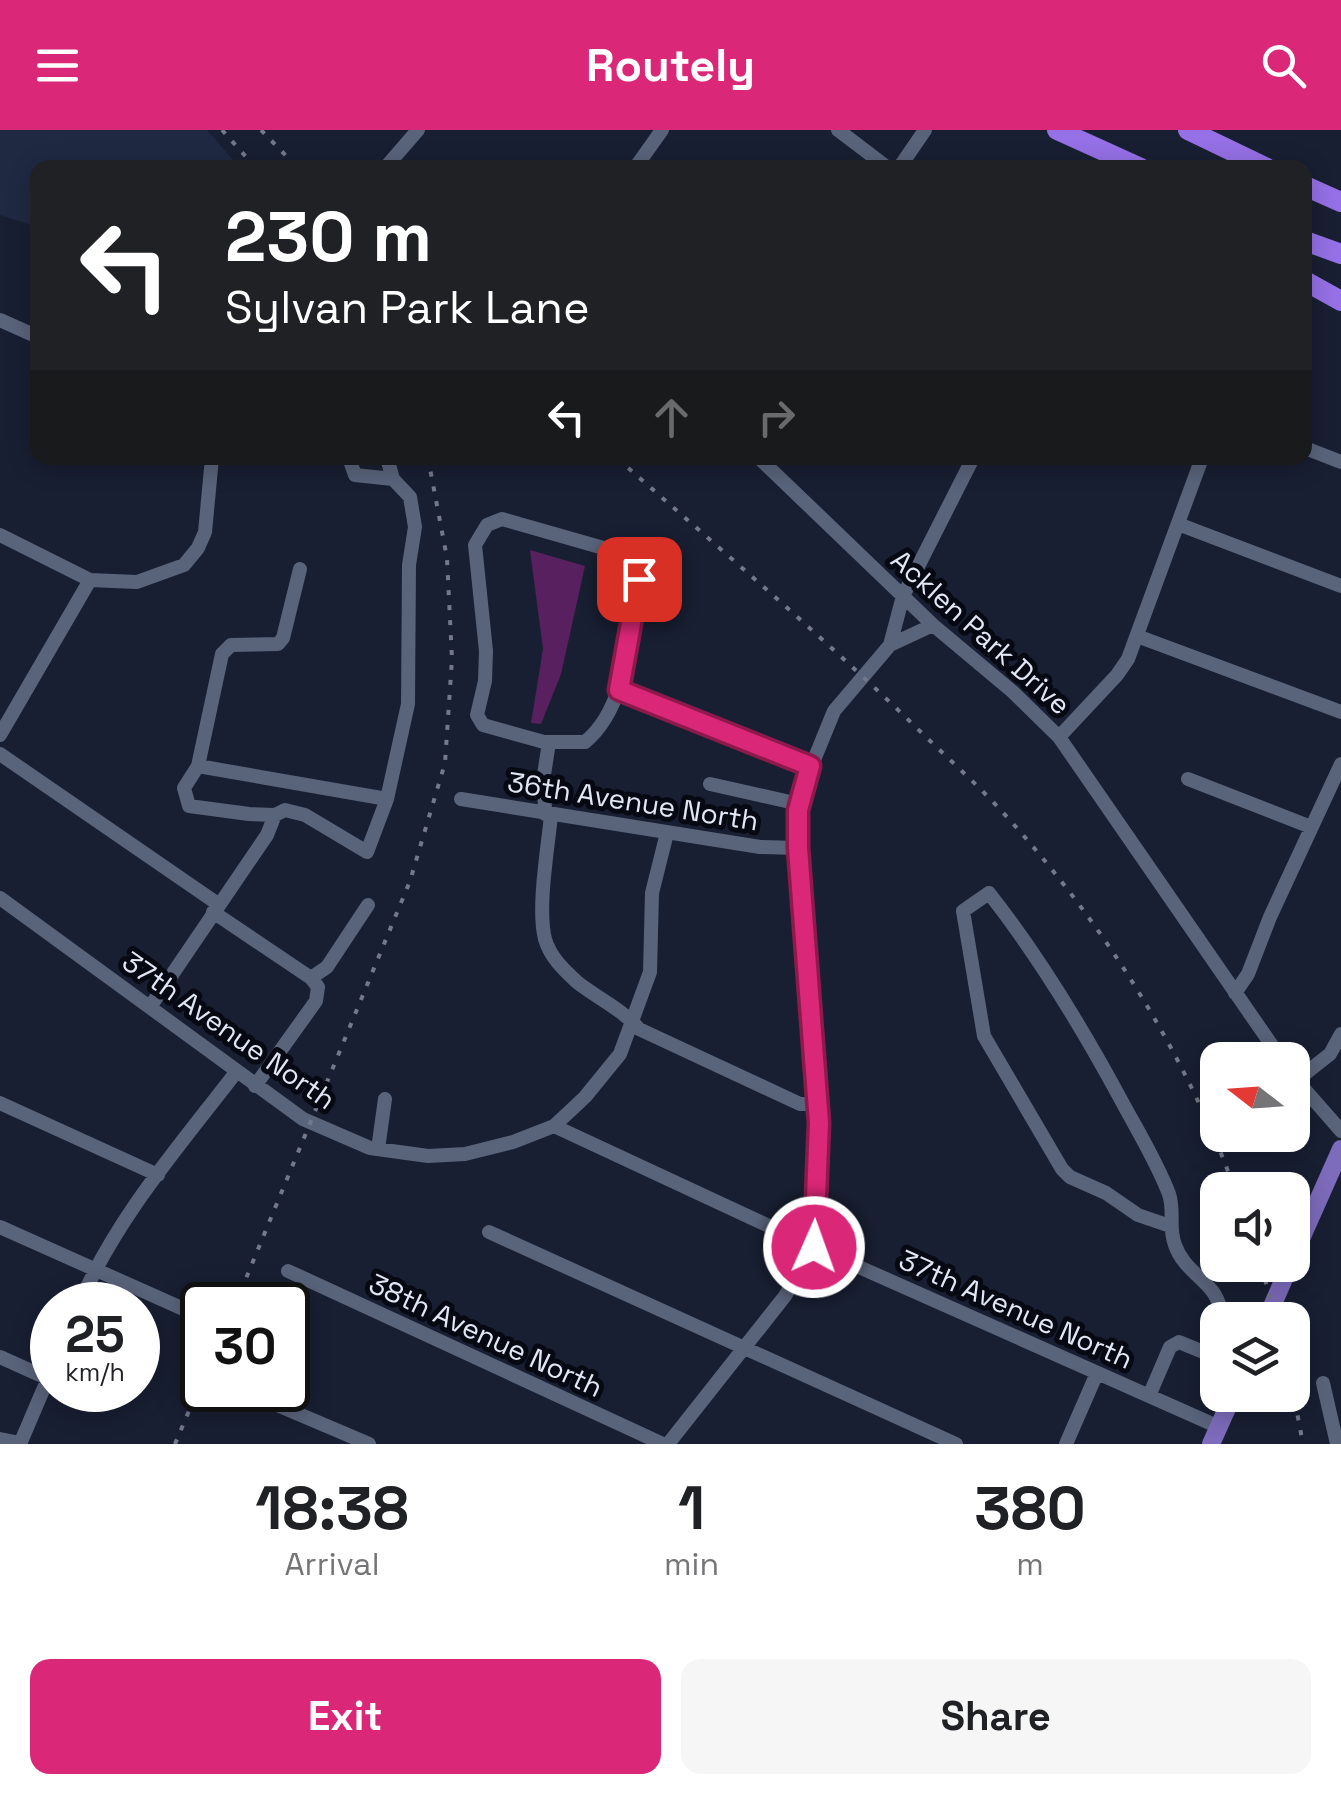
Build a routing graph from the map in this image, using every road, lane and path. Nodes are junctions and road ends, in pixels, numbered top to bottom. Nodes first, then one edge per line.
1 (418, 130) edge
2 (662, 130) edge
3 (838, 130) edge
4 (925, 130) edge
5 (1057, 130) edge
6 (1188, 130) edge
7 (391, 160) edge
8 (641, 160) edge
9 (877, 160) edge
10 (904, 160) edge
11 (1098, 160) edge
12 (1123, 160) edge
13 (1250, 160) edge
14 (1312, 189) edge
15 (1341, 202) edge
16 (1312, 244) edge
17 (1341, 254) edge
18 (1312, 285) edge
19 (1341, 302) edge
20 (0, 320) edge
21 (30, 333) edge
22 (1312, 451) edge
23 (1341, 462) edge
24 (211, 465) edge
25 (351, 465) edge
26 (375, 465) edge
27 (389, 465) edge
28 (766, 465) edge
29 (968, 465) edge
30 (1199, 465) edge
31 (355, 475) junction
32 (392, 478) junction
33 (1178, 524) junction
34 (0, 535) edge
35 (300, 569) dead end
36 (90, 580) junction
37 (1341, 586) edge
38 (902, 596) junction
39 (933, 625) junction
40 (1137, 636) junction
41 (890, 645) junction
42 (619, 690) junction
43 (1341, 712) edge
44 (0, 734) edge
45 (1060, 738) junction
46 (549, 742) junction
47 (0, 754) edge
48 (1341, 764) edge
49 (198, 766) junction
50 (810, 766) junction
51 (1188, 779) dead end
52 (710, 784) dead end
53 (387, 799) junction
54 (461, 799) dead end
55 (799, 804) junction
56 (548, 814) junction
57 (275, 815) junction
58 (1311, 827) junction
59 (667, 834) junction
60 (798, 848) junction
61 (0, 898) edge
62 (368, 905) dead end
63 (215, 908) junction
64 (311, 978) junction
65 (1235, 993) junction
66 (150, 1007) junction
67 (634, 1023) junction
68 (1341, 1034) edge
69 (1269, 1042) edge
70 (1310, 1067) edge
71 (237, 1070) junction
72 (255, 1086) junction
73 (1310, 1095) edge
74 (384, 1099) dead end
75 (0, 1103) edge
76 (818, 1104) junction
77 (554, 1126) junction
78 (1341, 1131) edge
79 (1341, 1148) edge
80 (378, 1149) junction
81 (158, 1175) junction
82 (1310, 1219) edge
83 (1170, 1226) junction
84 (0, 1227) edge
85 (489, 1232) dead end
86 (814, 1247) junction
87 (94, 1270) junction
88 (288, 1272) dead end
89 (89, 1282) edge
90 (1218, 1302) edge
91 (180, 1308) edge
92 (746, 1347) junction
93 (1200, 1350) edge
94 (0, 1357) edge
95 (30, 1367) edge
96 (1097, 1373) junction
97 (1323, 1383) dead end
98 (1149, 1396) junction
99 (34, 1412) edge
100 (294, 1412) edge
101 (1226, 1412) edge
102 (1215, 1436) edge
103 (0, 1439) edge
104 (20, 1444) edge
105 (369, 1444) edge
106 (665, 1444) edge
107 (956, 1444) edge
108 (1066, 1444) edge
109 (1337, 1444) edge

1 - 7 street
2 - 8 street
3 - 9 street
4 - 10 street
5 - 11 highway
5 - 12 highway
6 - 13 highway
14 - 15 highway
16 - 17 highway
18 - 19 highway
20 - 21 street
22 - 23 street
24 - 36 street
25 - 31 street
26 - 31 street
27 - 32 street
28 - 38 street, Acklen Park Drive
29 - 38 street
30 - 33 street
31 - 32 street
32 - 53 street
33 - 37 street
33 - 40 street
34 - 36 street
35 - 49 street
36 - 44 street
38 - 39 street, Acklen Park Drive
38 - 41 street
39 - 41 street
39 - 45 street, Acklen Park Drive
40 - 43 street
40 - 45 street
41 - 50 street
42 - 46 street
42 - 46 street
42 - 50 street
45 - 65 street, Acklen Park Drive
46 - 56 street
47 - 63 street
48 - 58 street
49 - 53 street
49 - 57 street
50 - 55 street
51 - 58 street
52 - 55 street
53 - 57 street
54 - 56 street, 36th Avenue North
55 - 60 street
56 - 59 street, 36th Avenue North
56 - 67 street
57 - 63 street
58 - 65 street
59 - 60 street, 36th Avenue North
59 - 67 street
60 - 76 street
61 - 66 street, 37th Avenue North
62 - 64 street
63 - 64 street
63 - 66 street
64 - 72 street
65 - 69 street, Acklen Park Drive
66 - 71 street, 37th Avenue North
67 - 76 street
67 - 77 street
68 - 70 street
71 - 72 street, 37th Avenue North
71 - 81 street
72 - 80 street, 37th Avenue North
73 - 78 street
74 - 80 street
75 - 81 street
76 - 86 street
77 - 80 street, 37th Avenue North
77 - 86 street, 37th Avenue North
79 - 82 main road
81 - 87 street
83 - 83 street
83 - 90 street
84 - 87 street
85 - 92 street
86 - 92 street
86 - 96 street, 37th Avenue North
87 - 89 street
87 - 91 street
88 - 106 street, 38th Avenue North
92 - 106 street
92 - 107 street
93 - 98 street
94 - 95 street
96 - 98 street, 37th Avenue North
96 - 108 street
97 - 109 street
98 - 102 street, 37th Avenue North
99 - 104 street
100 - 105 street
101 - 102 main road
103 - 104 street

